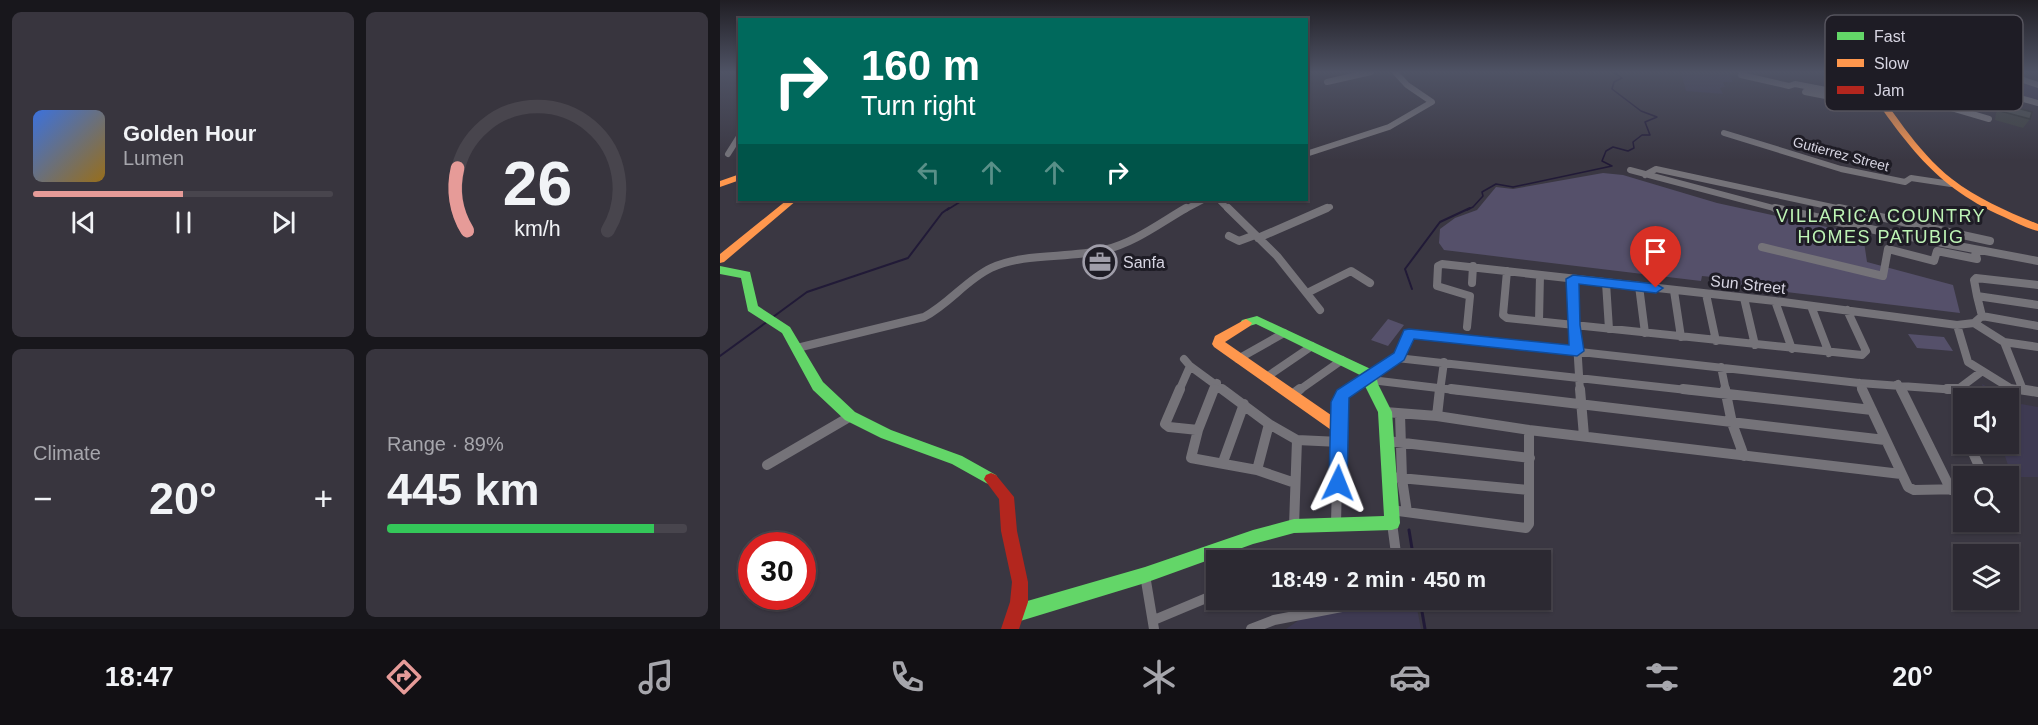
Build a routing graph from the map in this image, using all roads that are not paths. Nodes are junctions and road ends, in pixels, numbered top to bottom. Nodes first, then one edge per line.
1 (1431, 101) edge
2 (1890, 111) edge
3 (1962, 111) edge
4 (1989, 119) dead end
5 (1724, 133) dead end
6 (738, 139) edge
7 (1308, 153) edge
8 (728, 154) dead end
9 (1630, 170) dead end
10 (1645, 175) junction
11 (738, 178) edge
12 (720, 184) edge
13 (1951, 184) junction
14 (791, 201) edge
15 (1201, 201) edge
16 (1220, 201) edge
17 (1798, 201) junction
18 (1330, 207) dead end
19 (1796, 212) junction
20 (2038, 228) edge
21 (1229, 236) dead end
22 (1959, 236) junction
23 (1256, 237) junction
24 (1990, 241) dead end
25 (1762, 247) dead end
26 (1961, 248) junction
27 (1975, 251) junction
28 (720, 260) edge
29 (2038, 261) edge
30 (1473, 267) junction
31 (720, 270) edge
32 (1506, 271) junction
33 (1540, 275) junction
34 (1573, 279) junction
35 (1370, 283) dead end
36 (1472, 283) dead end
37 (1606, 283) junction
38 (2038, 285) edge
39 (1639, 286) junction
40 (1674, 291) junction
41 (1307, 293) junction
42 (1706, 294) junction
43 (1977, 296) junction
44 (1744, 298) junction
45 (1775, 302) junction
46 (1811, 306) junction
47 (2038, 306) edge
48 (1320, 310) dead end
49 (1847, 310) junction
50 (1982, 316) junction
51 (1539, 321) junction
52 (1974, 324) junction
53 (1573, 325) junction
54 (1957, 325) junction
55 (2038, 326) edge
56 (1467, 327) dead end
57 (1609, 329) junction
58 (1284, 333) junction
59 (1644, 333) junction
60 (1681, 337) junction
61 (1716, 341) junction
62 (2004, 342) junction
63 (1755, 345) junction
64 (1312, 346) junction
65 (2038, 347) edge
66 (797, 348) junction
67 (1792, 350) junction
68 (1577, 351) junction
69 (1829, 353) junction
70 (1397, 358) junction
71 (1238, 359) junction
72 (1342, 360) junction
73 (1444, 362) junction
74 (1721, 367) junction
75 (1981, 372) junction
76 (1371, 377) junction
77 (1580, 377) junction
78 (1265, 378) junction
79 (1859, 382) junction
80 (1217, 383) junction
81 (1899, 384) junction
82 (1439, 388) junction
83 (1960, 388) edge
84 (1953, 390) edge
85 (2023, 390) junction
86 (2038, 392) edge
87 (1727, 395) junction
88 (1292, 396) junction
89 (1244, 404) junction
90 (1582, 404) junction
91 (1872, 410) junction
92 (1385, 412) junction
93 (1400, 414) junction
94 (850, 416) junction
95 (1437, 416) junction
96 (1732, 423) junction
97 (1269, 424) junction
98 (1339, 428) junction
99 (1198, 430) junction
100 (1529, 430) junction
101 (1584, 436) junction
102 (1297, 440) junction
103 (1885, 440) junction
104 (1394, 441) junction
105 (1340, 442) junction
106 (1744, 456) junction
107 (1530, 458) junction
108 (1224, 462) junction
109 (767, 465) dead end
110 (1257, 470) junction
111 (1900, 474) junction
112 (1396, 478) junction
113 (1295, 483) junction
114 (1529, 490) junction
115 (1950, 490) junction
116 (1953, 490) edge
117 (1407, 512) junction
118 (1392, 517) junction
119 (1336, 524) junction
120 (1294, 526) junction
121 (1396, 550) edge
122 (1145, 575) junction
123 (1206, 599) edge
124 (1326, 610) edge
125 (1017, 613) junction
126 (1154, 625) edge
127 (1010, 629) edge
128 (1251, 629) edge

1 - 7 street
2 - 13 street
3 - 4 street
5 - 13 street, Gutierrez Street
6 - 8 street
9 - 10 street
10 - 17 street
10 - 19 street
11 - 12 street
13 - 20 street
14 - 28 street
15 - 66 street
16 - 23 street
17 - 19 street
17 - 22 street
18 - 23 street
19 - 26 street
21 - 23 street
22 - 24 street
22 - 26 street
23 - 41 street
25 - 27 street
26 - 27 street
27 - 29 street
30 - 32 street, Sun Street
30 - 36 street
30 - 56 street, Sun Street
31 - 66 street
32 - 33 street, Sun Street
32 - 51 street
33 - 34 street, Sun Street
33 - 51 street
34 - 37 street, Sun Street
34 - 53 street
35 - 41 street
37 - 39 street, Sun Street
37 - 57 street
38 - 43 street
39 - 40 street, Sun Street
39 - 59 street
40 - 42 street, Sun Street
40 - 60 street
41 - 48 street
42 - 44 street, Sun Street
42 - 61 street
43 - 47 street
43 - 50 street
44 - 45 street, Sun Street
44 - 63 street
45 - 46 street, Sun Street
45 - 67 street
46 - 49 street, Sun Street
46 - 69 street
49 - 54 street, Sun Street
49 - 69 street
50 - 52 street
50 - 55 street
51 - 53 street
52 - 54 street, Sun Street
52 - 62 street
53 - 57 street
53 - 68 street
54 - 75 street
57 - 59 street
58 - 64 street
58 - 71 street
58 - 71 street
59 - 60 street
60 - 61 street
61 - 63 street
62 - 65 street
62 - 85 street
63 - 67 street
64 - 72 street
64 - 78 street
66 - 94 street
67 - 69 street
68 - 70 street
68 - 74 street
68 - 77 street
70 - 73 street
70 - 76 street
71 - 78 street
72 - 76 street
72 - 88 street
73 - 77 street
73 - 82 street
74 - 79 street
74 - 87 street
75 - 83 street
75 - 85 street
76 - 82 street
76 - 92 street
76 - 98 street
77 - 87 street
77 - 90 street
78 - 88 street
79 - 81 street
79 - 91 street
80 - 89 street
80 - 99 street
80 - 99 street
81 - 84 street
81 - 115 street
82 - 90 street
82 - 95 street
85 - 86 street
87 - 91 street
87 - 96 street
88 - 98 street
89 - 97 street
89 - 108 street
90 - 96 street
90 - 101 street
91 - 103 street
92 - 93 street
92 - 104 street
93 - 95 street
93 - 104 street
94 - 109 street
94 - 125 street
95 - 100 street
96 - 103 street
96 - 106 street
97 - 102 street
97 - 110 street
98 - 105 street
99 - 108 street
100 - 101 street
100 - 107 street
101 - 106 street
102 - 105 street
102 - 113 street
103 - 111 street
104 - 107 street
104 - 112 street
105 - 119 street
106 - 111 street
107 - 114 street
108 - 110 street
110 - 113 street
111 - 115 street
112 - 114 street
112 - 117 street
112 - 118 street
113 - 120 street
114 - 117 street
115 - 116 street
117 - 118 street
118 - 119 street
118 - 121 street
119 - 120 street
120 - 122 street
122 - 125 street
122 - 126 street
123 - 126 street
124 - 128 street
125 - 127 street

